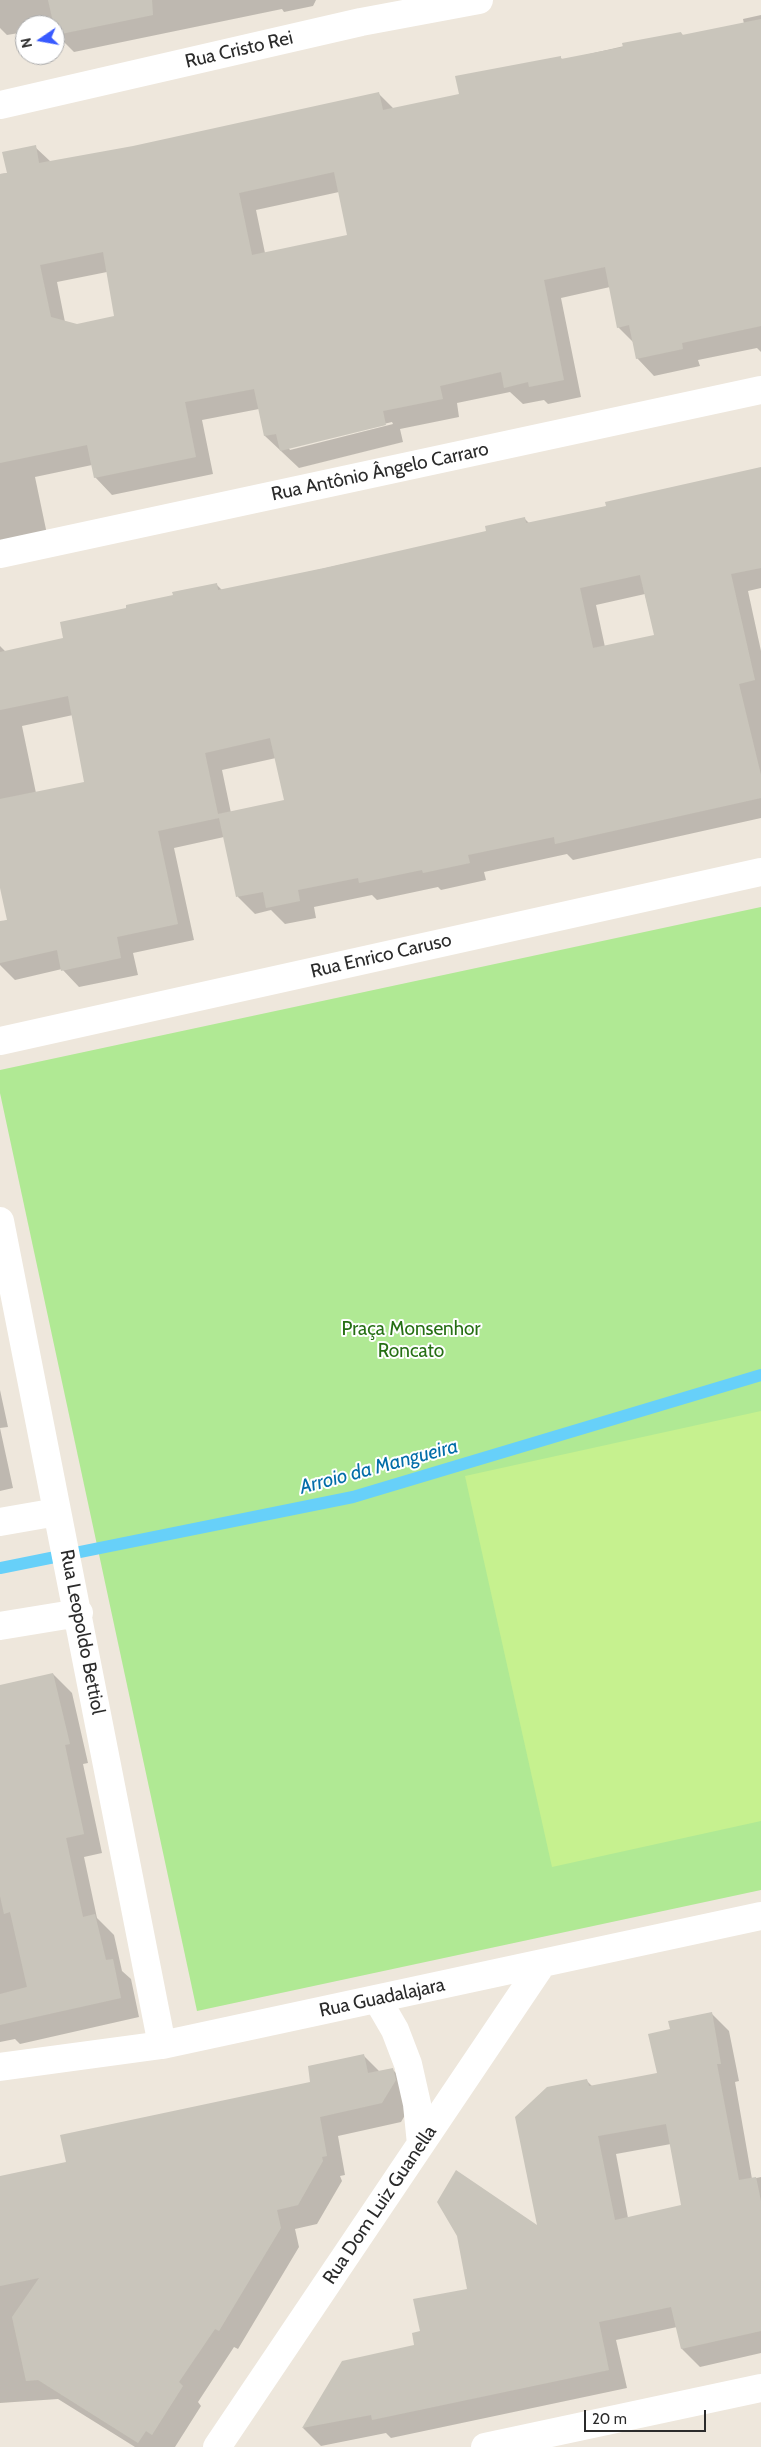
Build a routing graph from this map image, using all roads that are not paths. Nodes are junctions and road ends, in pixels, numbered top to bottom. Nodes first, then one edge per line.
1 (479, 0) edge
2 (359, 11) edge
3 (0, 105) edge
4 (761, 390) edge
5 (0, 554) edge
6 (761, 872) edge
7 (0, 1041) edge
8 (0, 1221) edge
9 (57, 1512) junction
10 (0, 1522) edge
11 (79, 1613) junction
12 (0, 1626) edge
13 (761, 1916) edge
14 (542, 1964) junction
15 (377, 1999) junction
16 (162, 2045) junction
17 (0, 2067) edge
18 (421, 2144) junction
19 (761, 2388) edge
20 (217, 2447) edge
21 (485, 2447) edge

1 - 2 street, Rua Cristo Rei
2 - 3 street, Rua Cristo Rei
4 - 5 street, Rua Antônio Ângelo Carraro
6 - 7 street, Rua Enrico Caruso
8 - 9 street, Rua Leopoldo Bettiol
9 - 10 street
9 - 11 street, Rua Leopoldo Bettiol
11 - 12 street
11 - 16 street, Rua Leopoldo Bettiol
13 - 14 street, Rua Guadalajara
14 - 15 street, Rua Guadalajara
14 - 18 street, Rua Dom Luiz Guanella
15 - 16 street, Rua Guadalajara
15 - 18 street
16 - 17 street, Rua Guadalajara
18 - 20 street, Rua Dom Luiz Guanella
19 - 21 street

